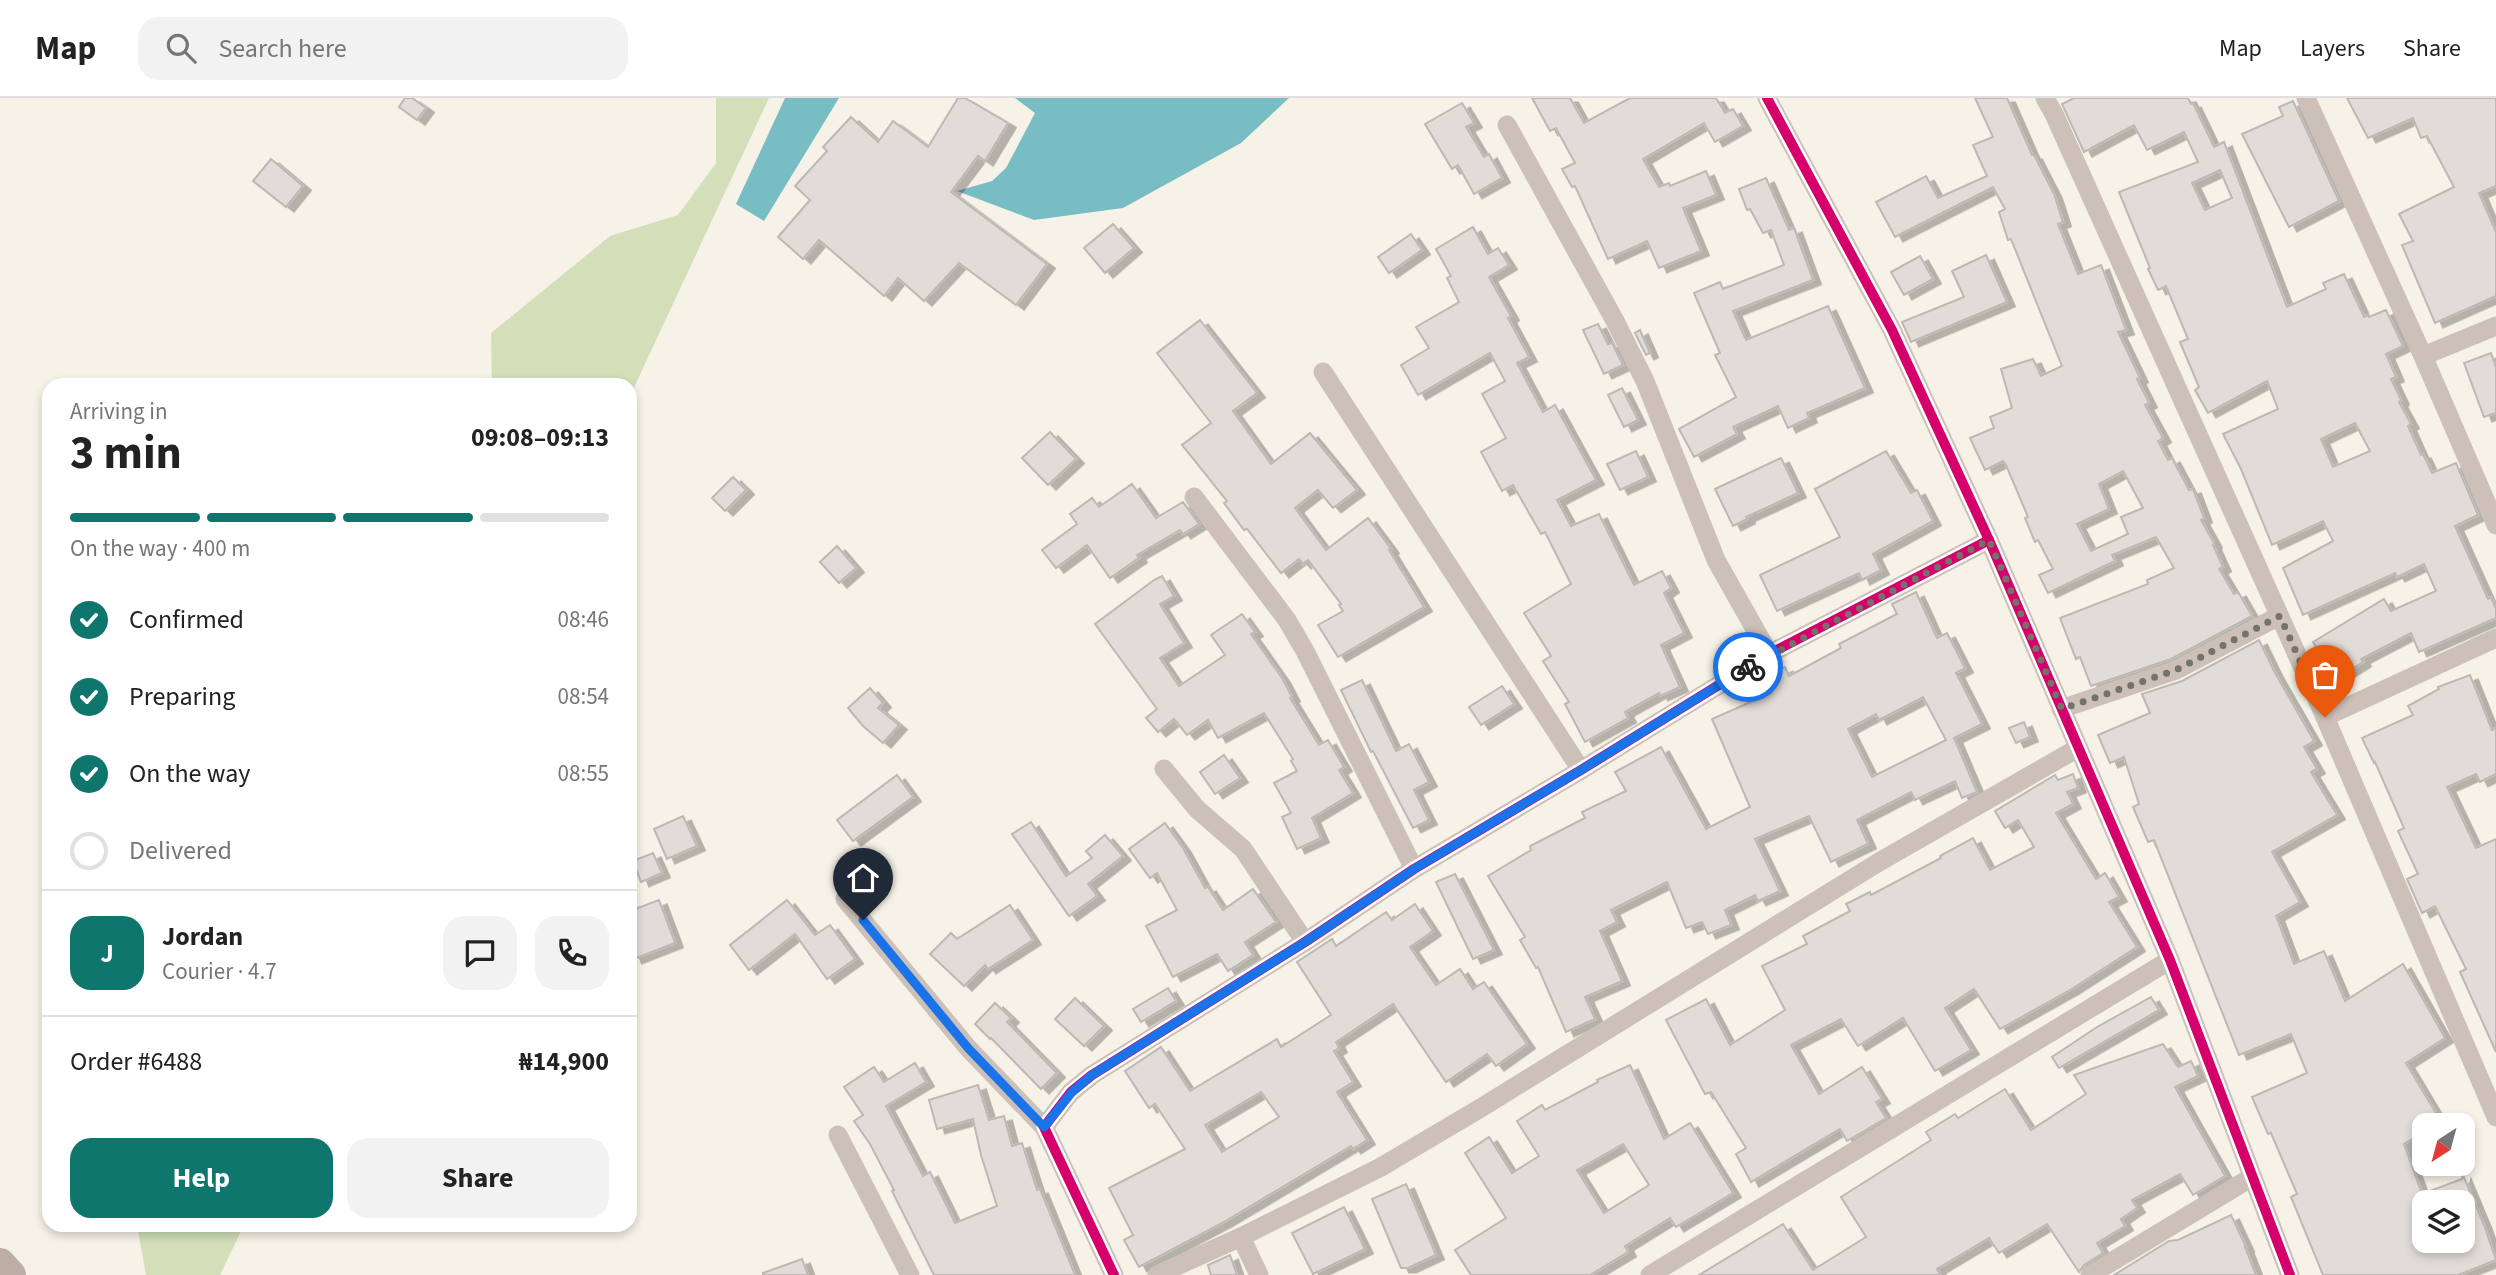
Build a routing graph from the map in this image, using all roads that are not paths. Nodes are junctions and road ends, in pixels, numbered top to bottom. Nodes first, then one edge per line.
1 (1767, 98) edge
2 (2045, 98) edge
3 (2306, 98) edge
4 (1507, 125) dead end
5 (2496, 326) edge
6 (2423, 356) junction
7 (1324, 372) dead end
8 (1194, 497) dead end
9 (2496, 525) edge
10 (1989, 540) junction
11 (2280, 616) junction
12 (2496, 638) edge
13 (1769, 654) junction
14 (2062, 709) junction
15 (2325, 717) junction
16 (2078, 748) junction
17 (1164, 769) dead end
18 (1581, 770) junction
19 (1414, 869) junction
20 (845, 899) dead end
21 (1305, 942) junction
22 (2170, 960) junction
23 (2496, 1117) edge
24 (1044, 1127) junction
25 (838, 1135) dead end
26 (2252, 1177) junction
27 (1241, 1237) junction
28 (0, 1263) edge
29 (11, 1275) edge
30 (910, 1275) edge
31 (1114, 1275) edge
32 (1157, 1275) edge
33 (1259, 1275) edge
34 (1650, 1275) edge
35 (2090, 1275) edge
36 (2290, 1275) edge

1 - 10 street
2 - 11 street
3 - 6 street
4 - 13 street
5 - 6 street
6 - 9 street
7 - 18 street
8 - 19 street
10 - 13 street
10 - 14 street
11 - 14 street
11 - 15 street
12 - 15 street
13 - 18 street
14 - 16 street
15 - 23 street
16 - 22 street
16 - 27 street
17 - 21 street
18 - 19 street
19 - 21 street
20 - 24 street
21 - 24 street
22 - 26 street
22 - 34 street
24 - 31 street
25 - 30 street
26 - 35 street
26 - 36 street
27 - 32 street
27 - 33 street
28 - 29 main road

